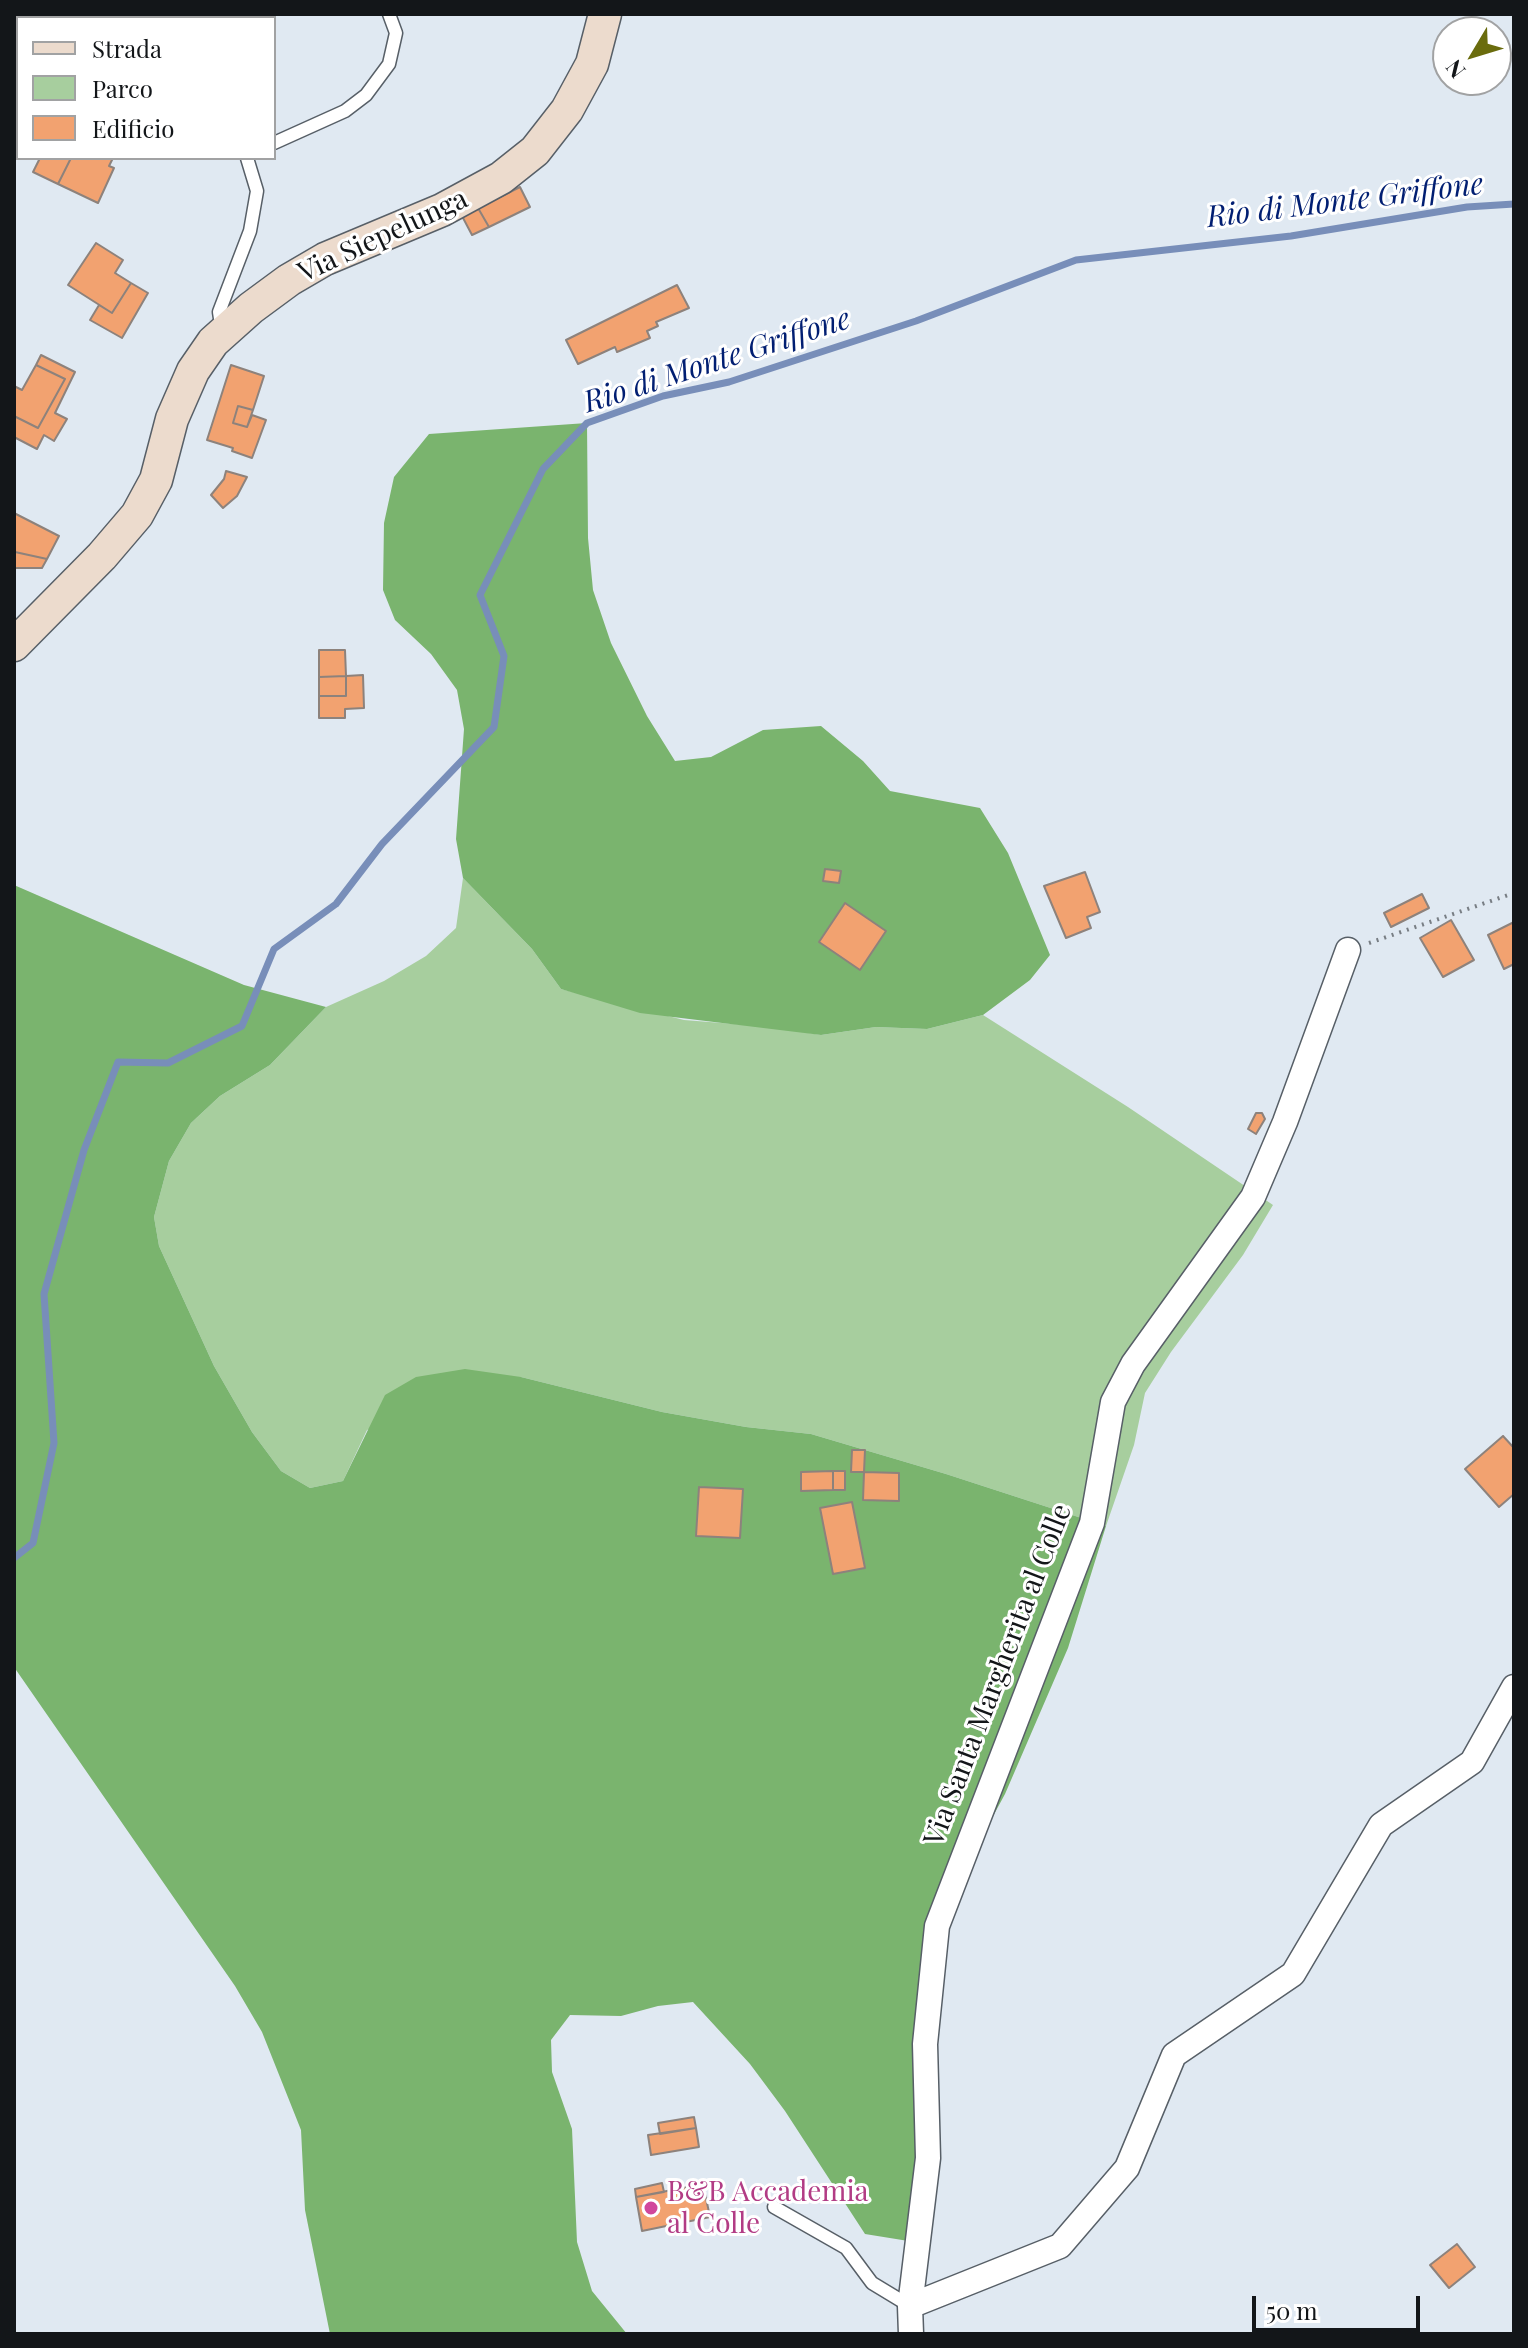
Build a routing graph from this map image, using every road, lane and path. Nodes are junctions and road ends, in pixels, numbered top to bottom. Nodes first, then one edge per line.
1 (389, 14) edge
2 (605, 14) edge
3 (276, 142) edge
4 (248, 160) edge
5 (222, 334) junction
6 (14, 645) edge
7 (1514, 893) edge
8 (1348, 950) joint
9 (1514, 1687) edge
10 (774, 2207) dead end
11 (910, 2306) junction
12 (911, 2334) edge

1 - 3 lane
2 - 5 street, Via Siepelunga
4 - 5 lane
5 - 6 street, Via Siepelunga
7 - 8 path
8 - 11 street, Via Santa Margherita al Colle
9 - 11 street
10 - 11 lane
11 - 12 street, Via Santa Margherita al Colle

